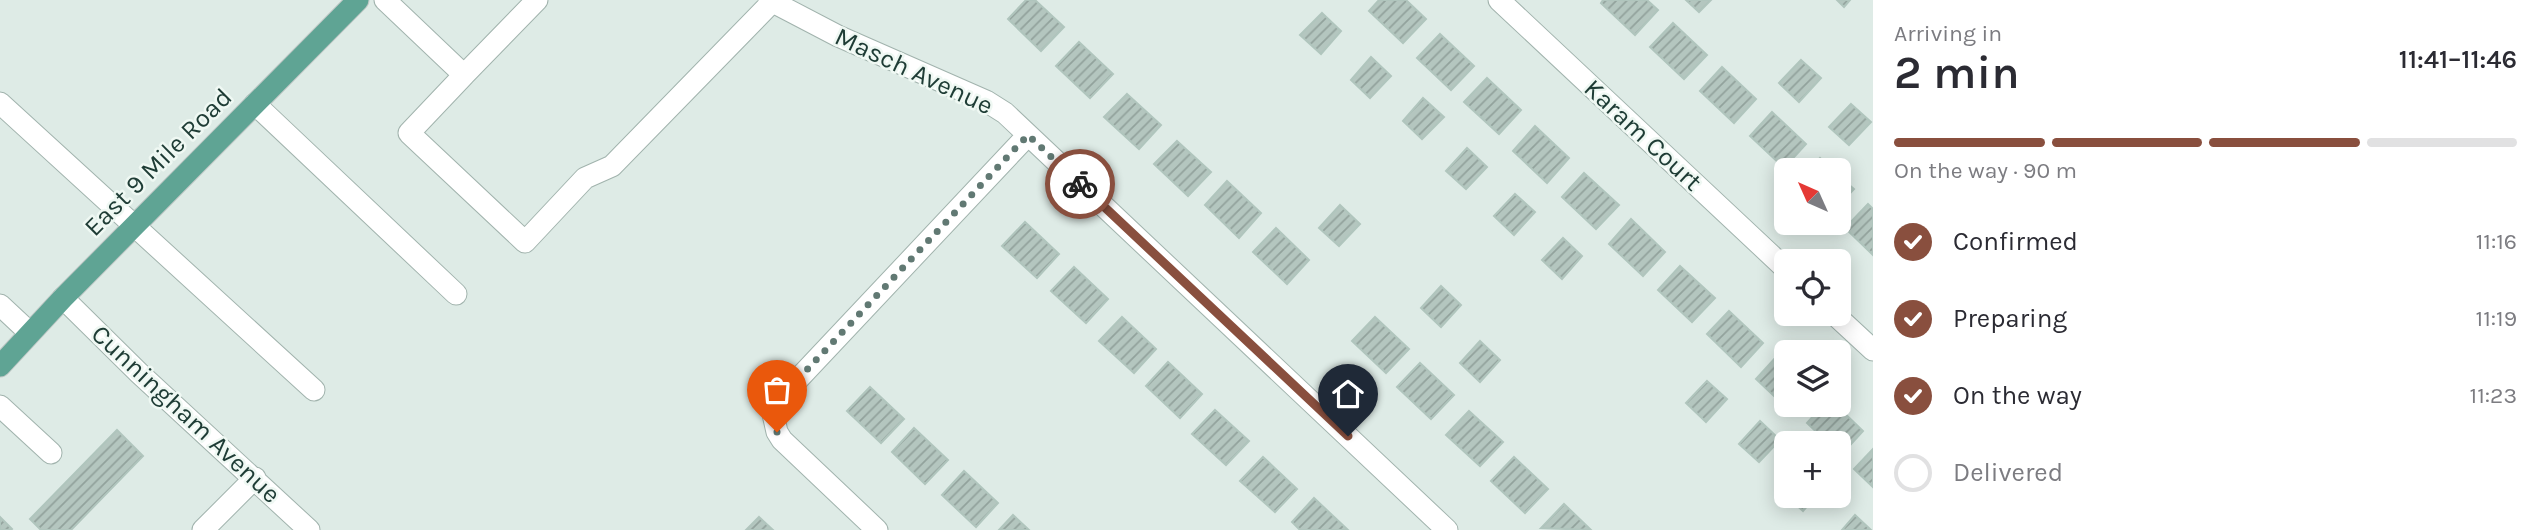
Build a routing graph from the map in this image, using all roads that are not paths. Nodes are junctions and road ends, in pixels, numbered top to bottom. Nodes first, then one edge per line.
1 (358, 0) edge
2 (385, 0) edge
3 (537, 0) edge
4 (1499, 0) edge
5 (771, 1) edge
6 (464, 75) junction
7 (0, 103) edge
8 (255, 104) junction
9 (1028, 135) junction
10 (135, 225) junction
11 (1774, 258) edge
12 (456, 294) dead end
13 (63, 298) junction
14 (0, 305) edge
15 (1847, 326) edge
16 (30, 333) junction
17 (1873, 350) edge
18 (0, 366) edge
19 (314, 390) dead end
20 (0, 406) edge
21 (51, 453) dead end
22 (255, 478) junction
23 (203, 530) edge
24 (309, 530) edge
25 (877, 530) edge
26 (1447, 530) edge

1 - 8 main road, East 9 Mile Road
2 - 6 street
3 - 6 street
4 - 11 street, Karam Court
5 - 6 street
5 - 9 street, Masch Avenue
7 - 10 street
8 - 10 main road, East 9 Mile Road
8 - 12 street
9 - 25 street
9 - 26 street, Masch Avenue
10 - 13 main road, East 9 Mile Road
10 - 19 street
13 - 16 main road, East 9 Mile Road
13 - 22 street, Cunningham Avenue
14 - 16 street
15 - 17 street
16 - 18 main road, East 9 Mile Road
20 - 21 street
22 - 23 street
22 - 24 street, Cunningham Avenue

